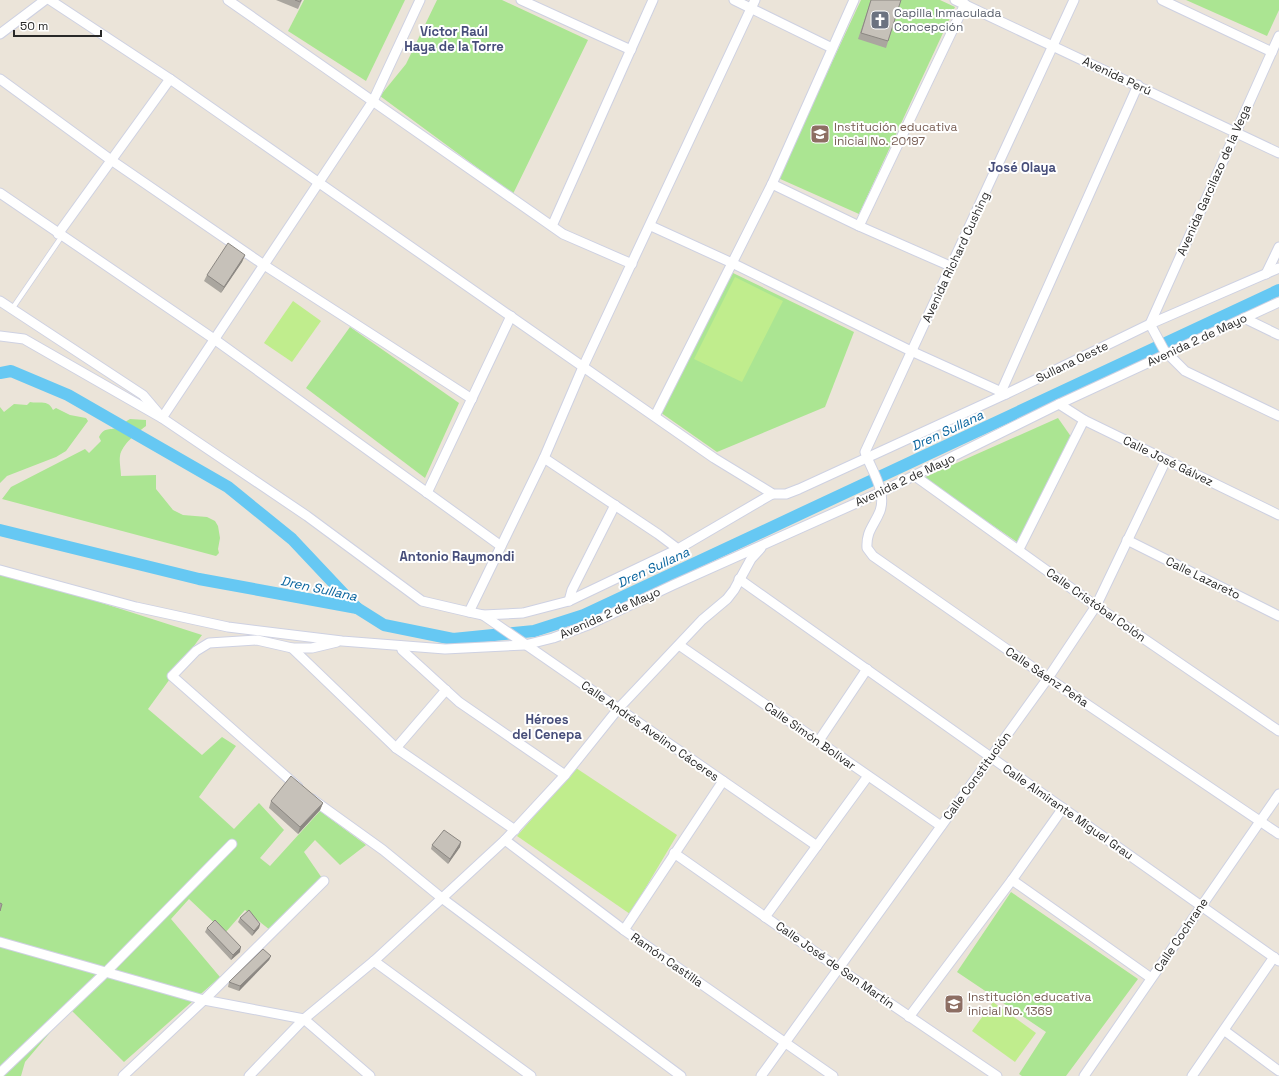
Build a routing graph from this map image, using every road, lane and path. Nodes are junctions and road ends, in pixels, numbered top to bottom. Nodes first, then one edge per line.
1 (45, 0) edge
2 (50, 0) edge
3 (228, 0) edge
4 (420, 0) edge
5 (521, 0) edge
6 (654, 0) edge
7 (734, 0) edge
8 (854, 0) edge
9 (954, 0) edge
10 (1074, 0) edge
11 (1162, 0) edge
12 (753, 4) edge
13 (965, 4) junction
14 (0, 34) edge
15 (1279, 36) edge
16 (1054, 47) junction
17 (832, 48) junction
18 (631, 50) junction
19 (1272, 52) junction
20 (0, 79) edge
21 (170, 79) junction
22 (1138, 85) junction
23 (373, 102) junction
24 (1236, 131) junction
25 (1279, 153) edge
26 (111, 160) junction
27 (318, 182) junction
28 (772, 184) junction
29 (0, 193) edge
30 (552, 226) junction
31 (651, 226) junction
32 (859, 226) junction
33 (60, 235) junction
34 (1279, 247) edge
35 (732, 262) junction
36 (632, 264) junction
37 (264, 265) junction
38 (950, 266) junction
39 (1279, 268) edge
40 (1266, 274) junction
41 (0, 301) edge
42 (1279, 302) edge
43 (12, 309) junction
44 (511, 316) junction
45 (1244, 318) junction
46 (1152, 328) junction
47 (1279, 335) edge
48 (0, 336) edge
49 (214, 340) junction
50 (911, 351) junction
51 (1166, 352) junction
52 (583, 366) junction
53 (1003, 393) junction
54 (472, 399) junction
55 (1059, 404) junction
56 (655, 416) junction
57 (1279, 416) edge
58 (162, 418) junction
59 (1084, 420) junction
60 (544, 458) junction
61 (868, 460) junction
62 (1166, 460) junction
63 (915, 476) junction
64 (880, 490) junction
65 (427, 493) junction
66 (772, 494) junction
67 (615, 505) junction
68 (1279, 515) edge
69 (1127, 540) junction
70 (764, 545) junction
71 (501, 546) junction
72 (678, 549) junction
73 (1019, 549) junction
74 (0, 570) edge
75 (739, 579) junction
76 (569, 601) junction
77 (1096, 606) junction
78 (469, 612) junction
79 (483, 615) junction
80 (1279, 616) edge
81 (342, 641) junction
82 (522, 642) junction
83 (678, 645) junction
84 (401, 646) junction
85 (292, 648) junction
86 (867, 670) junction
87 (1048, 678) junction
88 (446, 690) junction
89 (618, 709) junction
90 (1279, 731) edge
91 (818, 742) junction
92 (396, 748) junction
93 (991, 757) junction
94 (565, 775) junction
95 (868, 776) junction
96 (723, 781) junction
97 (1279, 794) edge
98 (1063, 808) junction
99 (1260, 821) junction
100 (941, 826) junction
101 (515, 830) junction
102 (1279, 834) edge
103 (505, 840) junction
104 (232, 844) dead end
105 (817, 846) junction
106 (674, 853) junction
107 (1012, 880) junction
108 (324, 881) dead end
109 (443, 899) junction
110 (1201, 905) junction
111 (765, 917) junction
112 (624, 930) junction
113 (0, 942) edge
114 (1276, 959) edge
115 (374, 961) junction
116 (838, 968) junction
117 (106, 972) junction
118 (1151, 978) junction
119 (204, 1000) junction
120 (909, 1017) junction
121 (304, 1019) junction
122 (1225, 1031) junction
123 (784, 1043) junction
124 (1279, 1071) edge
125 (2, 1073) edge
126 (123, 1076) edge
127 (249, 1076) edge
128 (370, 1076) edge
129 (531, 1076) edge
130 (681, 1076) edge
131 (760, 1076) edge
132 (833, 1076) edge
133 (997, 1076) edge
134 (1084, 1076) edge
135 (1192, 1076) edge

1 - 14 street
2 - 21 street
3 - 23 street
4 - 23 street
5 - 18 street
6 - 18 street
7 - 12 street
8 - 17 street
9 - 13 street, Avenida Perú
10 - 16 street, Avenida Richard Cushing
11 - 19 street
12 - 17 street
12 - 31 street
13 - 16 street, Avenida Perú
13 - 32 street
15 - 19 street, Avenida Garcilazo de la Vega
16 - 22 street, Avenida Perú
16 - 38 street, Avenida Richard Cushing
17 - 28 street
18 - 30 street
19 - 24 street, Avenida Garcilazo de la Vega
20 - 26 street
21 - 26 street
21 - 27 street
22 - 24 street, Avenida Perú
22 - 53 street
23 - 27 street
23 - 30 street
24 - 25 street, Avenida Perú
24 - 46 street, Avenida Garcilazo de la Vega
26 - 33 street
26 - 37 street
27 - 37 street
27 - 44 street
28 - 32 street
28 - 35 street
29 - 33 street
30 - 36 street
31 - 35 street
31 - 36 street
32 - 38 street
33 - 43 lane
33 - 49 street
34 - 40 street
35 - 50 street
35 - 56 street
36 - 52 street
37 - 49 street
37 - 54 street
38 - 50 street, Avenida Richard Cushing
39 - 40 street, Sullana Oeste
40 - 46 street, Sullana Oeste
41 - 43 street
42 - 45 street, Avenida 2 de Mayo
43 - 58 street
44 - 52 street
44 - 54 street
45 - 47 street
45 - 51 street, Avenida 2 de Mayo
46 - 51 street
46 - 53 street, Sullana Oeste
48 - 58 street
49 - 58 street
49 - 65 street
50 - 53 street
50 - 61 street, Avenida Richard Cushing
51 - 55 street, Avenida 2 de Mayo
51 - 57 street
52 - 56 street
52 - 60 street
53 - 61 street, Sullana Oeste
54 - 65 street
55 - 59 street, Calle José Gálvez
55 - 63 street, Avenida 2 de Mayo
56 - 66 street
58 - 78 street
59 - 62 street, Calle José Gálvez
59 - 73 street
60 - 67 street
60 - 71 street
61 - 64 street
61 - 66 street, Sullana Oeste
62 - 68 street, Calle José Gálvez
62 - 69 street, Calle Constitución
63 - 64 street, Avenida 2 de Mayo
63 - 73 street, Calle Cristóbal Colón
64 - 70 street, Avenida 2 de Mayo
64 - 87 street, Calle Sáenz Peña
65 - 71 street
66 - 72 street
67 - 72 street
67 - 76 street
69 - 77 street, Calle Constitución
69 - 80 street, Calle Lazareto
70 - 75 street
70 - 82 street, Avenida 2 de Mayo
71 - 78 street
72 - 76 street
73 - 77 street, Calle Cristóbal Colón
74 - 81 street, Avenida 2 de Mayo
75 - 83 street
75 - 86 street, Calle Almirante Miguel Grau
76 - 79 street
77 - 87 street, Calle Constitución
77 - 90 street, Calle Cristóbal Colón
78 - 79 street
79 - 82 street, Calle Andrés Avelino Cáceres
81 - 84 street, Avenida 2 de Mayo
81 - 85 street
82 - 84 street, Avenida 2 de Mayo
82 - 89 street, Calle Andrés Avelino Cáceres
83 - 89 street
83 - 91 street, Calle Simón Bolívar
84 - 88 street
85 - 92 street
85 - 109 street
86 - 91 street
86 - 93 street, Calle Almirante Miguel Grau
87 - 93 street, Calle Constitución
87 - 99 street, Calle Sáenz Peña
88 - 92 street
88 - 94 street
89 - 94 street
89 - 96 street, Calle Andrés Avelino Cáceres
91 - 95 street, Calle Simón Bolívar
92 - 101 street
93 - 98 street, Calle Almirante Miguel Grau
93 - 100 street, Calle Constitución
94 - 101 street
95 - 100 street, Calle Simón Bolívar
95 - 105 street
96 - 105 street, Calle Andrés Avelino Cáceres
96 - 106 street
97 - 99 street, Calle Cochrane
98 - 107 street
98 - 110 street, Calle Almirante Miguel Grau
99 - 102 street, Calle Sáenz Peña
99 - 110 street, Calle Cochrane
100 - 116 street, Calle Constitución
101 - 103 street
103 - 109 street
103 - 112 street, Ramón Castilla
104 - 117 street
105 - 111 street
106 - 111 street, Calle José de San Martín
106 - 112 street
107 - 118 street
107 - 120 street
108 - 119 street
109 - 115 street
109 - 130 street
110 - 114 street, Calle Almirante Miguel Grau
110 - 118 street, Calle Cochrane
111 - 116 street, Calle José de San Martín
112 - 123 street, Ramón Castilla
113 - 117 street
114 - 122 street
115 - 121 street
115 - 129 street
116 - 120 street, Calle José de San Martín
116 - 123 street, Calle Constitución
117 - 119 street
117 - 125 street
118 - 134 street, Calle Cochrane
119 - 121 street
119 - 126 street
120 - 133 street, Calle José de San Martín
121 - 127 street
121 - 128 street
122 - 124 street
122 - 135 street
123 - 131 street, Calle Constitución
123 - 132 street, Ramón Castilla

